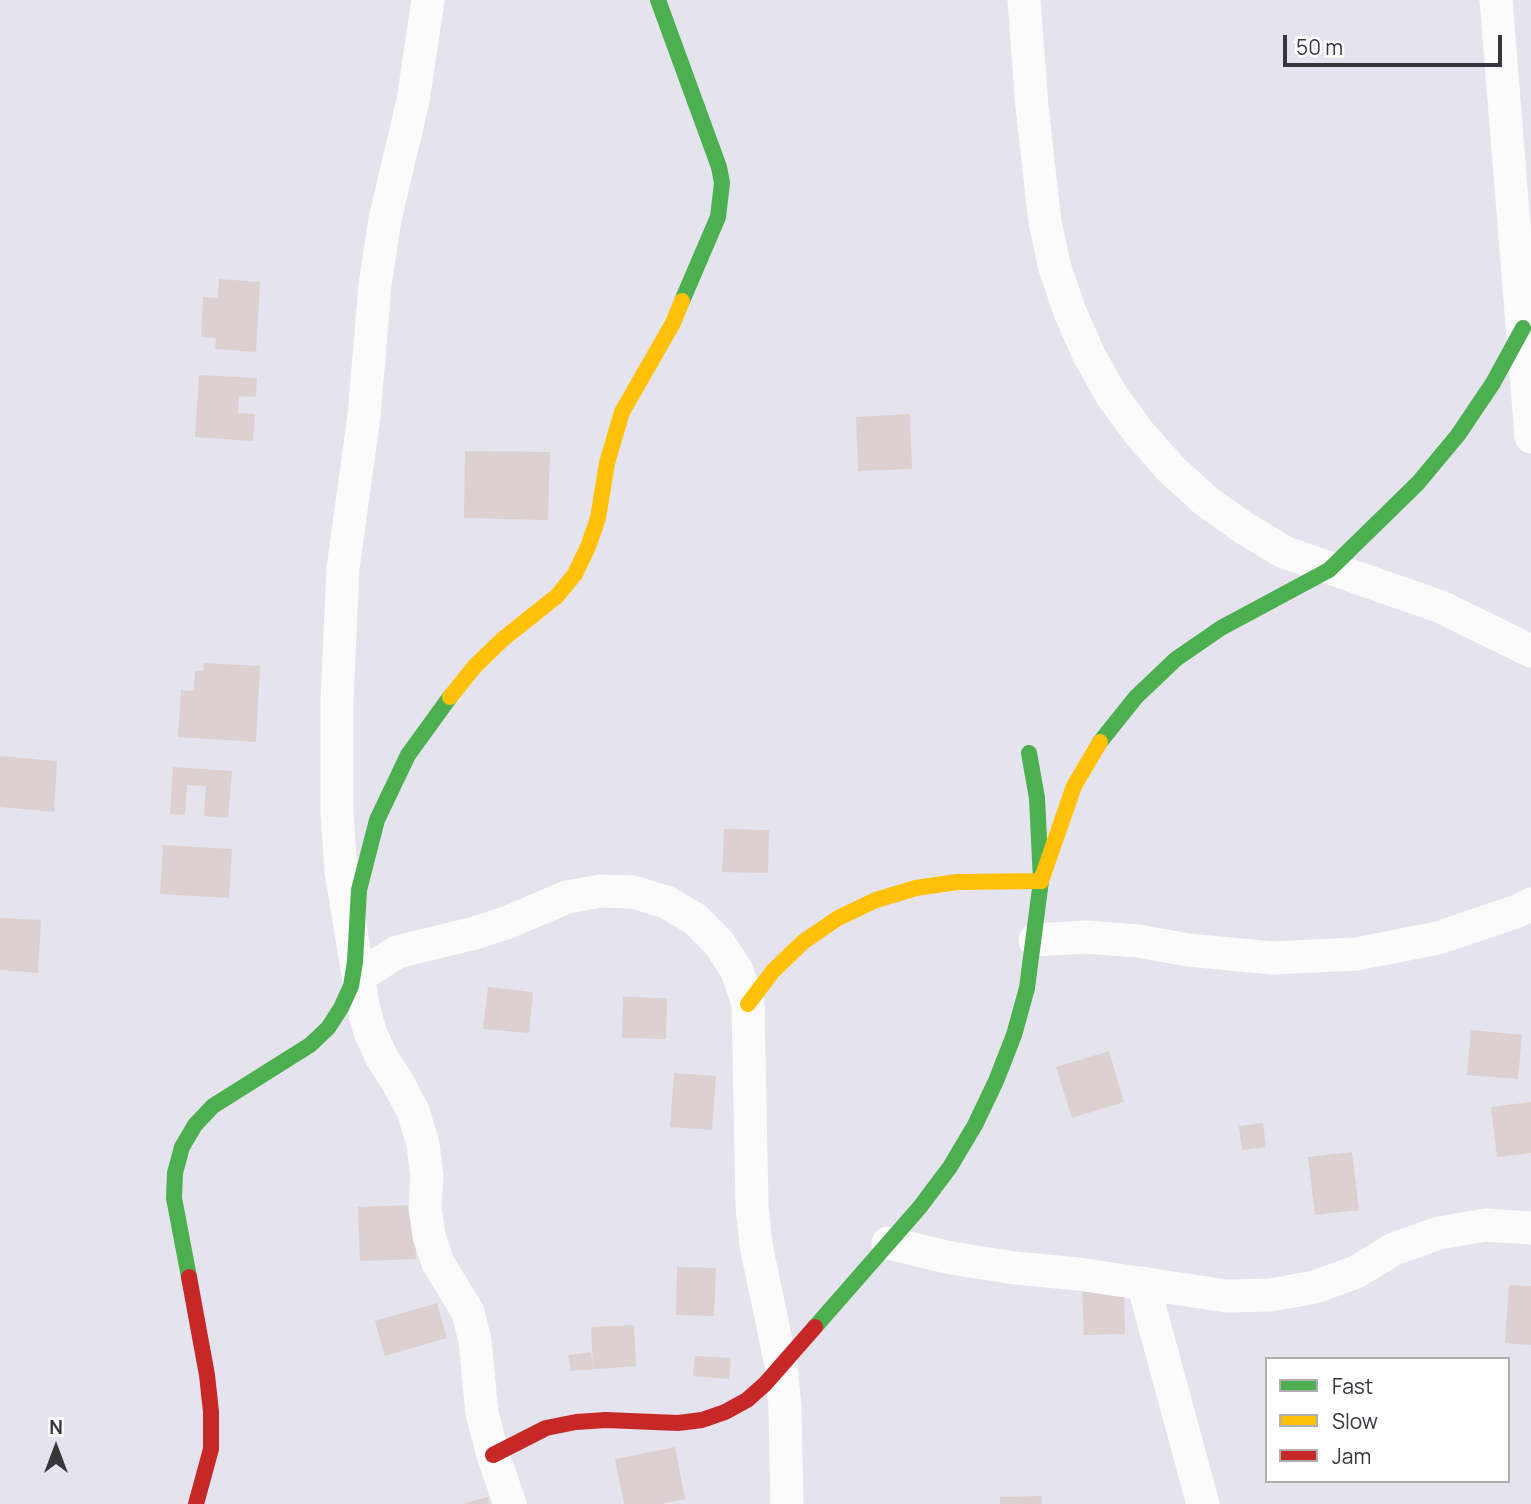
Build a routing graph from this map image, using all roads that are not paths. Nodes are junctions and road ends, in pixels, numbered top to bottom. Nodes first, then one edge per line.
1 (428, 0) edge
2 (659, 0) edge
3 (1024, 0) edge
4 (1496, 0) edge
5 (1523, 328) junction
6 (1531, 438) edge
7 (1329, 570) junction
8 (1531, 651) edge
9 (1029, 753) dead end
10 (1041, 881) junction
11 (1531, 904) edge
12 (1035, 940) junction
13 (356, 969) junction
14 (748, 1004) junction
15 (1531, 1228) edge
16 (888, 1244) junction
17 (1143, 1283) junction
18 (781, 1365) junction
19 (493, 1455) junction
20 (196, 1504) edge
21 (510, 1504) edge
22 (786, 1504) edge
23 (1203, 1504) edge

1 - 13 street
2 - 13 street
3 - 7 street
4 - 5 street
5 - 6 street
5 - 7 street
7 - 8 street
7 - 10 street
9 - 10 street
10 - 12 street
10 - 14 street
11 - 12 street
12 - 16 street
13 - 14 street
13 - 19 street
13 - 20 street
14 - 18 street
15 - 17 street
16 - 17 street
16 - 18 street
17 - 23 street
18 - 19 street
18 - 22 street
19 - 21 street

